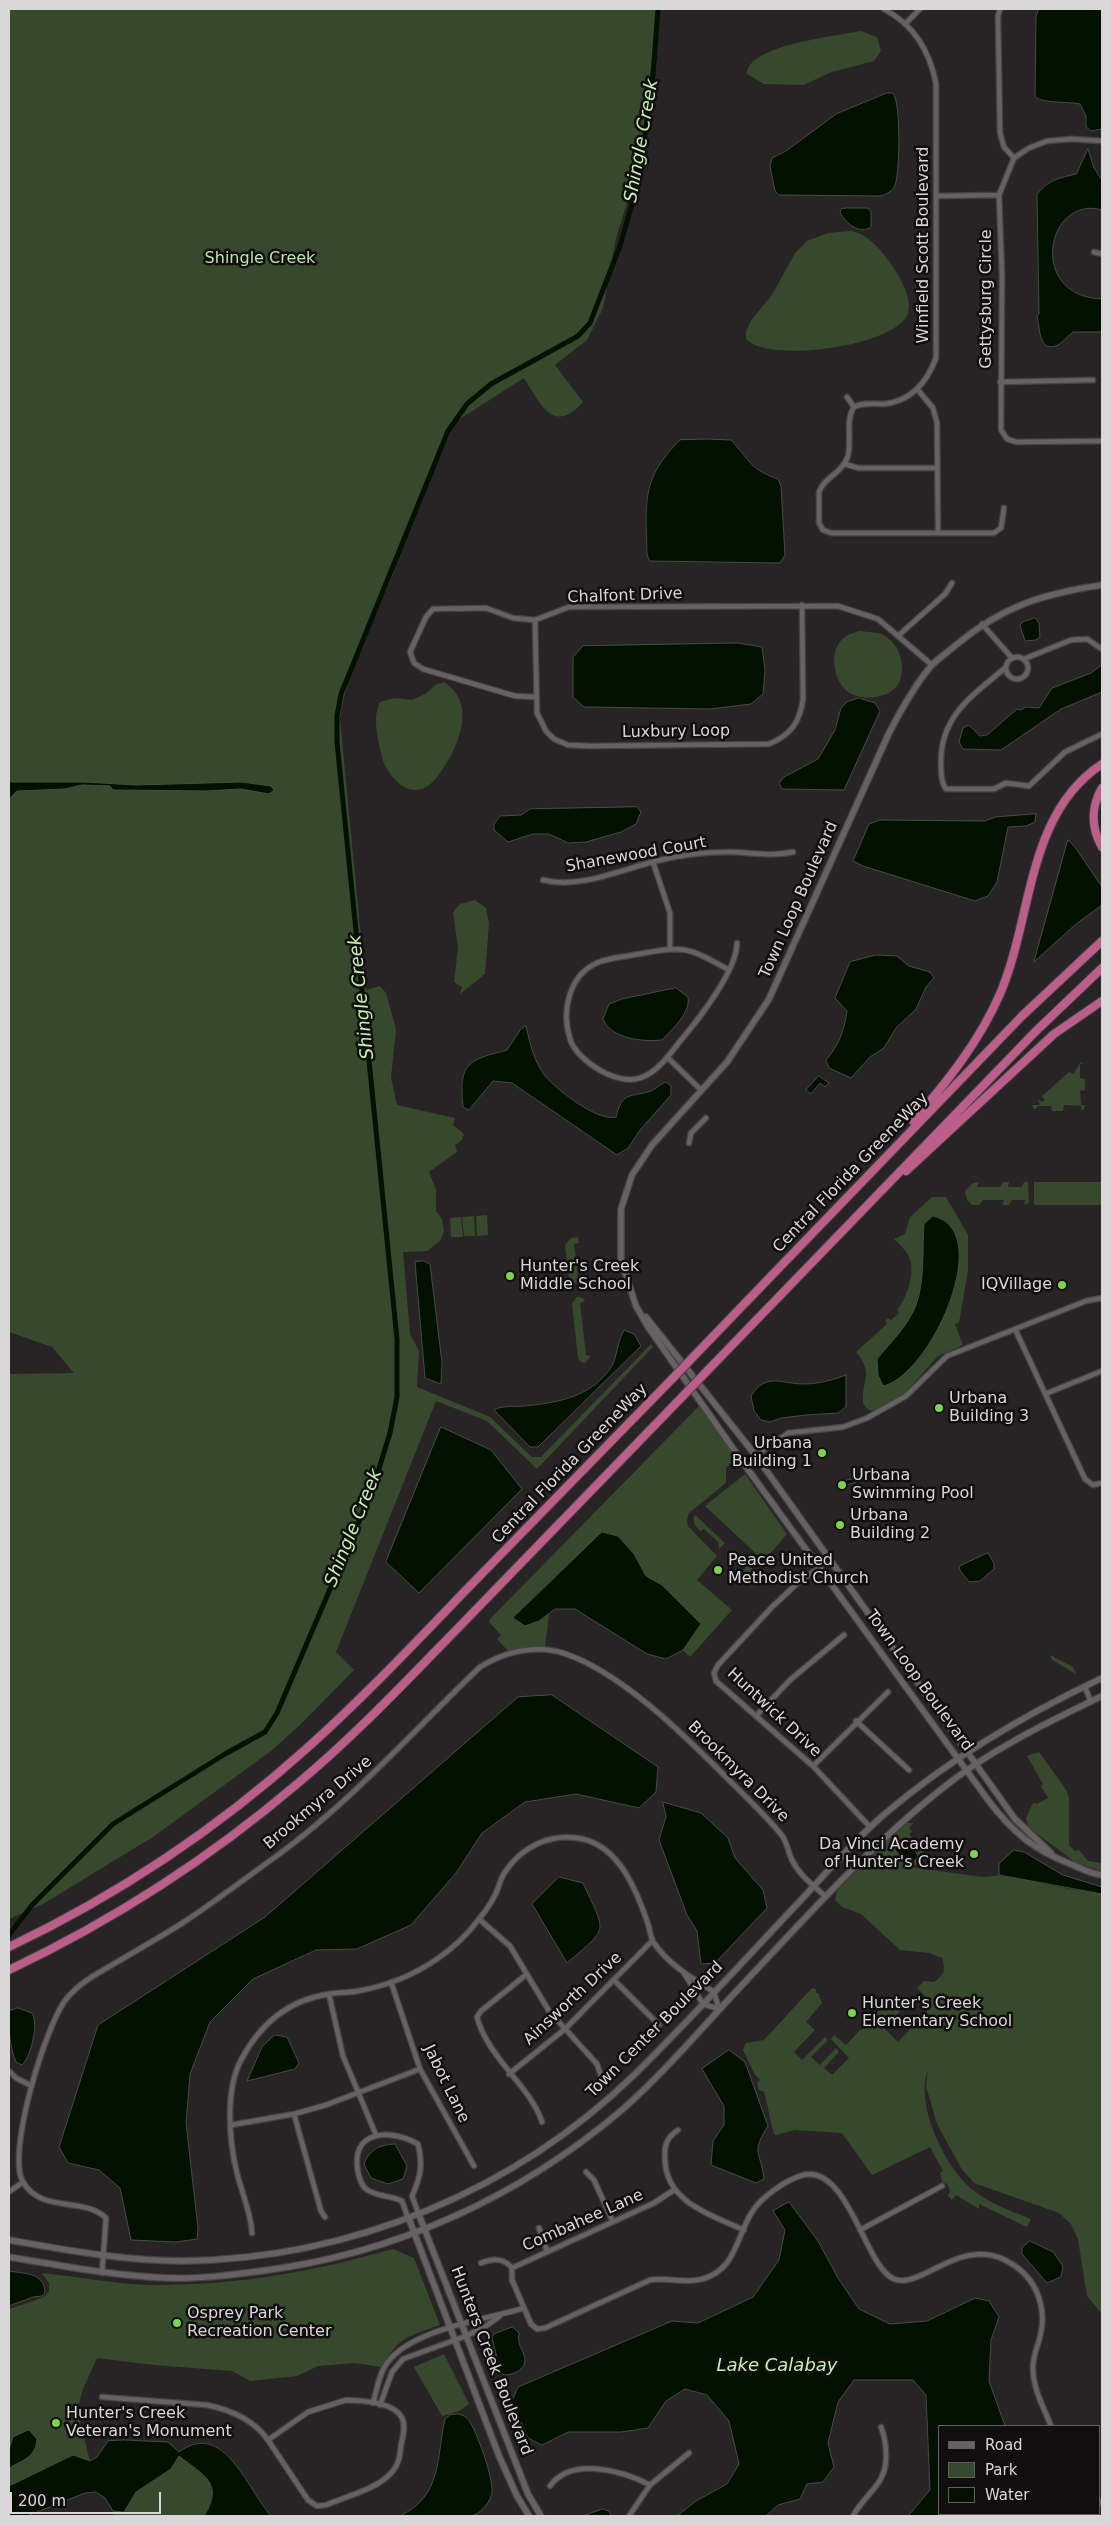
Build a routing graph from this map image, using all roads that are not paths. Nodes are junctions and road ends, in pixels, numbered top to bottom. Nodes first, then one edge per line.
1 (884, 9) edge
2 (920, 9) edge
3 (1000, 9) edge
4 (906, 23) junction
5 (1102, 141) edge
6 (1014, 158) junction
7 (999, 195) junction
8 (937, 196) junction
9 (1094, 252) dead end
10 (1102, 254) edge
11 (1093, 380) dead end
12 (1000, 382) junction
13 (918, 390) junction
14 (847, 397) dead end
15 (854, 406) junction
16 (1102, 441) edge
17 (844, 464) junction
18 (938, 468) junction
19 (1004, 508) dead end
20 (938, 533) junction
21 (952, 584) dead end
22 (1102, 585) edge
23 (802, 605) junction
24 (536, 620) junction
25 (982, 624) junction
26 (899, 635) junction
27 (1102, 649) edge
28 (1012, 658) junction
29 (1024, 659) junction
30 (932, 665) junction
31 (1005, 668) junction
32 (536, 698) junction
33 (1102, 734) edge
34 (1102, 764) edge
35 (1102, 788) edge
36 (1102, 846) edge
37 (794, 852) dead end
38 (653, 862) junction
39 (543, 880) dead end
40 (1102, 941) edge
41 (736, 943) dead end
42 (670, 948) junction
43 (1102, 968) edge
44 (729, 970) junction
45 (1102, 1001) edge
46 (667, 1057) junction
47 (700, 1090) junction
48 (706, 1118) dead end
49 (689, 1143) dead end
50 (848, 1194) junction
51 (863, 1209) junction
52 (1102, 1298) edge
53 (636, 1306) junction
54 (1015, 1329) junction
55 (1102, 1371) edge
56 (1046, 1394) junction
57 (756, 1456) junction
58 (744, 1464) junction
59 (1102, 1483) edge
60 (826, 1553) junction
61 (820, 1568) junction
62 (844, 1635) dead end
63 (1102, 1678) edge
64 (1085, 1687) junction
65 (888, 1692) dead end
66 (1102, 1696) edge
67 (1091, 1702) junction
68 (756, 1716) junction
69 (856, 1721) junction
70 (968, 1751) junction
71 (958, 1758) junction
72 (977, 1764) junction
73 (813, 1766) junction
74 (909, 1770) dead end
75 (967, 1771) junction
76 (870, 1827) junction
77 (1058, 1859) junction
78 (1102, 1875) edge
79 (814, 1886) junction
80 (826, 1896) junction
81 (479, 1919) junction
82 (652, 1941) junction
83 (9, 1947) edge
84 (9, 1970) edge
85 (683, 1972) junction
86 (527, 1974) junction
87 (614, 1980) junction
88 (391, 1982) junction
89 (714, 1992) junction
90 (329, 1994) junction
91 (703, 2004) junction
92 (719, 2009) junction
93 (659, 2025) dead end
94 (565, 2029) junction
95 (420, 2069) junction
96 (9, 2071) edge
97 (509, 2074) junction
98 (601, 2076) dead end
99 (32, 2086) junction
100 (358, 2095) junction
101 (294, 2114) junction
102 (542, 2122) dead end
103 (231, 2125) junction
104 (678, 2130) dead end
105 (376, 2135) junction
106 (474, 2166) dead end
107 (586, 2172) dead end
108 (23, 2182) junction
109 (942, 2186) dead end
110 (674, 2190) junction
111 (9, 2192) edge
112 (419, 2215) junction
113 (325, 2217) dead end
114 (409, 2219) junction
115 (613, 2222) junction
116 (540, 2228) dead end
117 (424, 2230) junction
118 (744, 2230) junction
119 (860, 2230) junction
120 (252, 2233) dead end
121 (413, 2234) junction
122 (9, 2240) edge
123 (547, 2251) junction
124 (102, 2256) junction
125 (9, 2257) edge
126 (481, 2263) dead end
127 (512, 2268) junction
128 (102, 2273) junction
129 (524, 2308) junction
130 (502, 2314) junction
131 (463, 2325) junction
132 (450, 2327) junction
133 (466, 2336) junction
134 (454, 2339) junction
135 (102, 2397) dead end
136 (373, 2402) junction
137 (380, 2405) junction
138 (1051, 2425) edge
139 (881, 2427) dead end
140 (268, 2440) junction
141 (690, 2453) dead end
142 (650, 2485) junction
143 (550, 2486) dead end
144 (529, 2516) edge
145 (541, 2516) edge
146 (629, 2516) edge
147 (853, 2516) edge

1 - 4 street, Winfield Scott Boulevard
2 - 4 street
3 - 6 street
4 - 8 street, Winfield Scott Boulevard
5 - 6 street
6 - 7 street, Gettysburg Circle
7 - 8 street
7 - 12 street, Gettysburg Circle
8 - 13 street, Winfield Scott Boulevard
9 - 10 street
11 - 12 street
12 - 16 street, Gettysburg Circle
13 - 15 street, Winfield Scott Boulevard
13 - 18 street
14 - 15 street
15 - 17 street
17 - 18 street
17 - 20 street
18 - 20 street
19 - 20 street
21 - 26 street
22 - 25 street, Town Loop Boulevard
23 - 24 street, Chalfont Drive
23 - 26 street, Chalfont Drive
23 - 32 street, Luxbury Loop
24 - 32 street, Luxbury Loop
24 - 32 street, Chalfont Drive
25 - 28 street
25 - 30 street, Town Loop Boulevard
26 - 30 street, Chalfont Drive
27 - 29 street
28 - 29 street
28 - 31 street
29 - 31 street
30 - 47 street, Town Loop Boulevard
31 - 33 street
34 - 50 highway
35 - 36 highway
37 - 38 street, Shanewood Court
38 - 39 street, Shanewood Court
38 - 42 street
40 - 50 highway, Central Florida GreeneWay
41 - 44 street
42 - 44 street
42 - 46 street
43 - 51 highway, Central Florida GreeneWay
44 - 46 street
45 - 51 highway
46 - 47 street
47 - 53 street, Town Loop Boulevard
48 - 49 street
50 - 83 highway, Central Florida GreeneWay, bridge
51 - 84 highway, Central Florida GreeneWay, bridge
52 - 54 street
53 - 57 street, Town Loop Boulevard
53 - 58 street, Town Loop Boulevard
54 - 56 street
54 - 57 street
55 - 56 street
56 - 59 street
57 - 58 street
57 - 60 street, Town Loop Boulevard
58 - 61 street, Town Loop Boulevard
60 - 61 street
60 - 70 street, Town Loop Boulevard
61 - 68 street, Huntwick Drive
61 - 71 street, Town Loop Boulevard
62 - 68 street
63 - 64 street, Town Center Boulevard
64 - 67 street
64 - 70 street, Town Center Boulevard
65 - 69 street
66 - 67 street, Town Center Boulevard
67 - 72 street, Town Center Boulevard
68 - 73 street, Huntwick Drive
69 - 73 street
69 - 74 street
70 - 71 street, Town Center Boulevard
70 - 72 street, Town Loop Boulevard
71 - 75 street, Town Loop Boulevard
71 - 76 street, Town Center Boulevard
72 - 75 street, Town Center Boulevard
72 - 77 street, Town Loop Boulevard
73 - 76 street, Huntwick Drive
75 - 77 street, Town Loop Boulevard
75 - 80 street, Town Center Boulevard
76 - 79 street, Town Center Boulevard
77 - 78 street, Town Loop Boulevard
79 - 80 street, Brookmyra Drive
79 - 89 street, Town Center Boulevard
79 - 99 street, Brookmyra Drive
80 - 92 street, Town Center Boulevard
81 - 82 street
81 - 86 street
81 - 88 street
82 - 85 street
82 - 87 street, Ainsworth Drive
85 - 89 street
85 - 91 street
86 - 94 street
86 - 97 street
87 - 93 street
87 - 94 street, Ainsworth Drive
88 - 90 street
88 - 95 street, Jabot Lane
89 - 91 street, Town Center Boulevard
89 - 92 street
90 - 100 street
90 - 103 street
91 - 92 street
91 - 112 street, Town Center Boulevard
92 - 117 street, Town Center Boulevard
94 - 97 street, Ainsworth Drive
94 - 98 street
95 - 100 street
95 - 106 street, Jabot Lane
96 - 99 street
97 - 102 street
99 - 108 street, Brookmyra Drive
100 - 101 street
100 - 105 street
101 - 103 street
101 - 113 street
103 - 120 street
104 - 110 street
105 - 112 street
105 - 114 street
107 - 115 street
108 - 111 street
108 - 124 street
109 - 119 street
110 - 115 street, Combahee Lane
110 - 118 street
112 - 114 street, Town Center Boulevard
112 - 117 street, Hunters Creek Boulevard
114 - 121 street, Hunters Creek Boulevard
114 - 124 street, Town Center Boulevard
115 - 123 street, Combahee Lane
116 - 123 street
117 - 121 street, Town Center Boulevard
117 - 131 street, Hunters Creek Boulevard
118 - 119 street
118 - 129 street, Combahee Lane
119 - 138 street
121 - 128 street, Town Center Boulevard
121 - 132 street, Hunters Creek Boulevard
122 - 124 street, Town Center Boulevard
123 - 127 street, Combahee Lane
124 - 128 street
125 - 128 street, Town Center Boulevard
126 - 127 street
127 - 129 street, Combahee Lane
129 - 130 street
130 - 131 street
130 - 133 street
131 - 132 street
131 - 133 street, Hunters Creek Boulevard
132 - 134 street, Hunters Creek Boulevard
132 - 136 street
133 - 134 street
133 - 145 street, Hunters Creek Boulevard
134 - 137 street
134 - 144 street, Hunters Creek Boulevard
135 - 140 street
136 - 137 street
136 - 140 street
137 - 140 street
139 - 147 street
141 - 142 street
142 - 143 street
142 - 146 street

